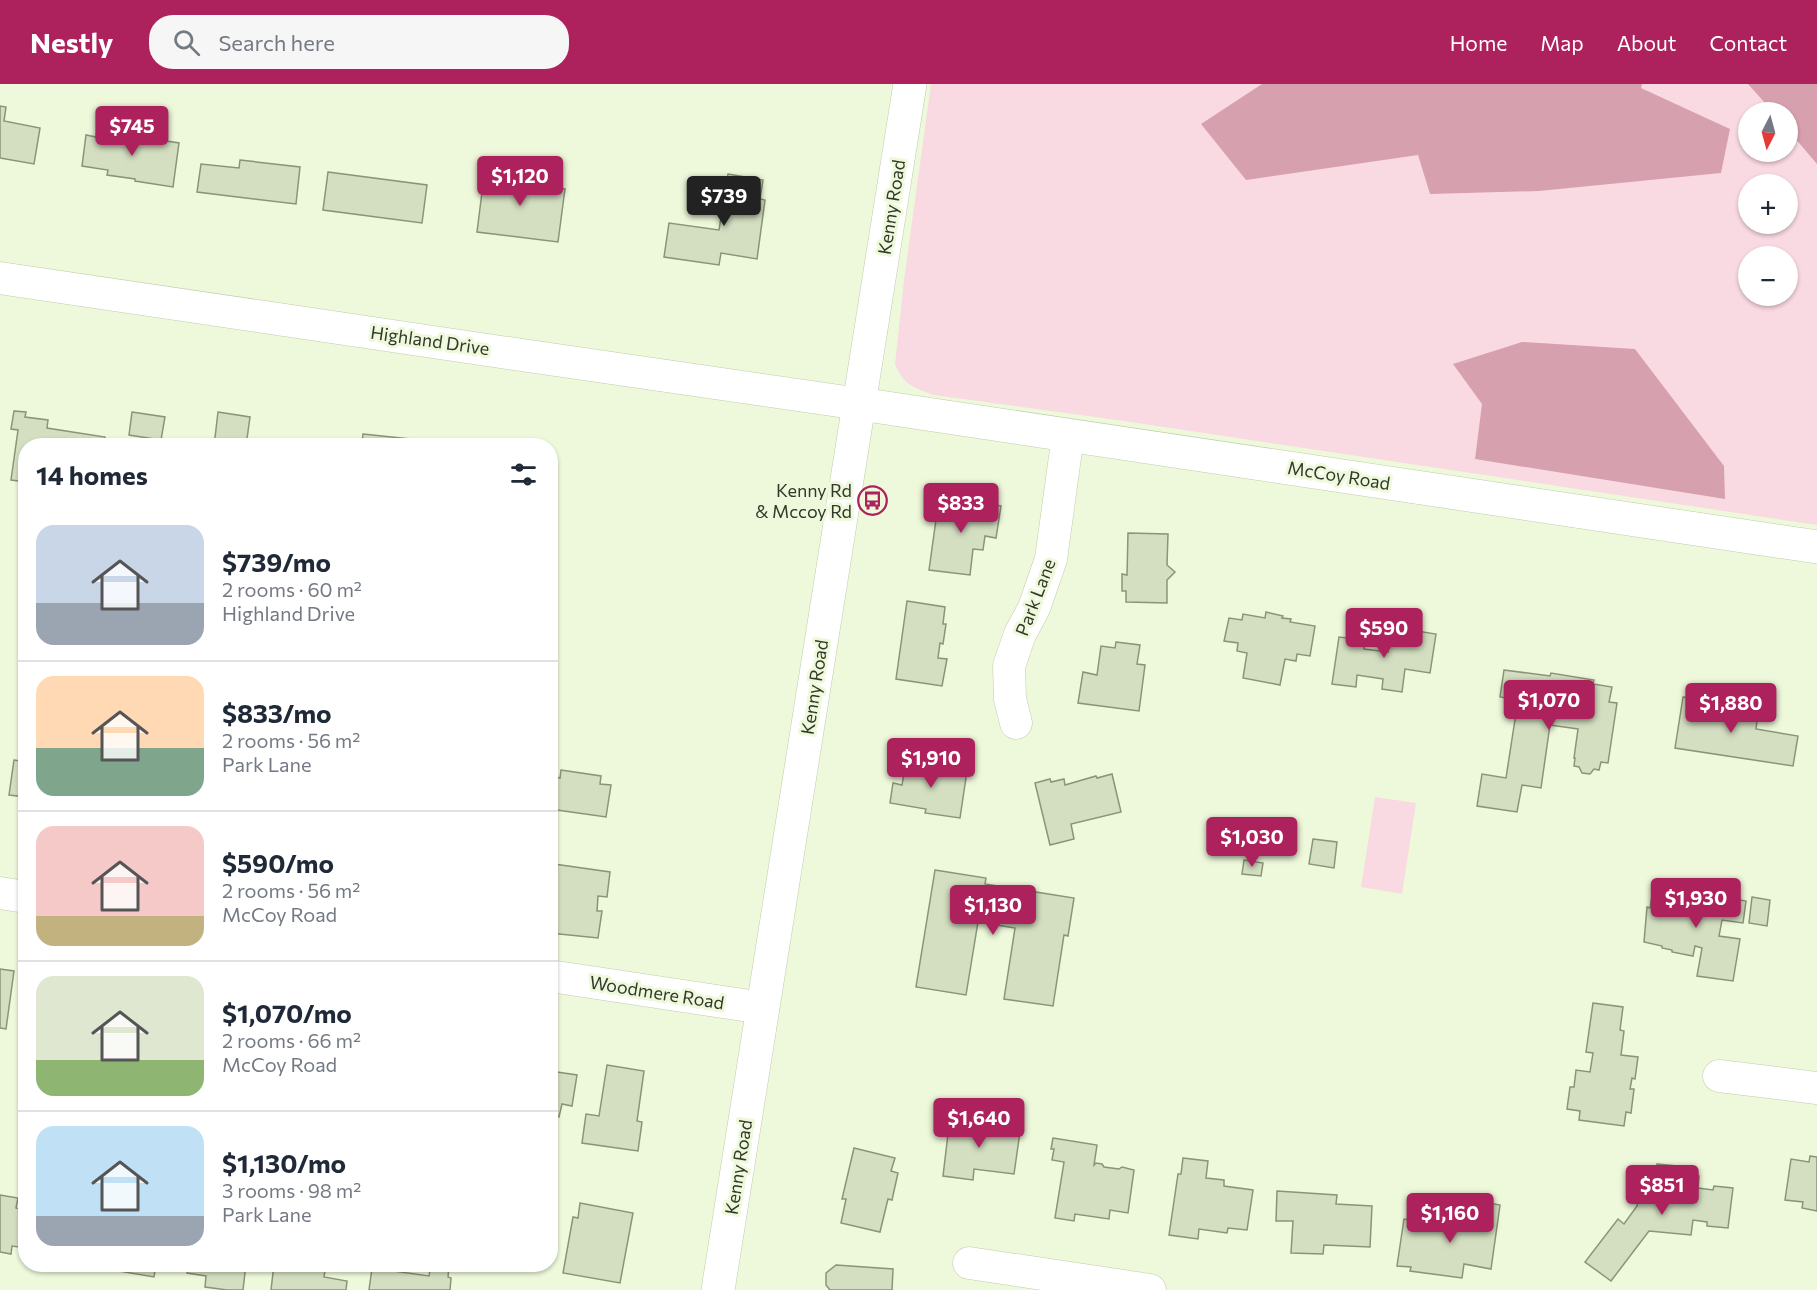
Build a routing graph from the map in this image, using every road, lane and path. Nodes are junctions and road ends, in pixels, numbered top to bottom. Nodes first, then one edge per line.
1 (910, 84) edge
2 (0, 278) edge
3 (860, 404) junction
4 (1068, 435) junction
5 (1817, 547) edge
6 (1016, 723) dead end
7 (0, 893) edge
8 (18, 896) edge
9 (558, 977) edge
10 (763, 1008) junction
11 (1719, 1076) dead end
12 (1817, 1088) edge
13 (969, 1263) dead end
14 (718, 1290) edge
15 (1150, 1290) edge

1 - 3 main road, Kenny Road
2 - 3 street, Highland Drive
3 - 4 main road, McCoy Road
3 - 10 main road, Kenny Road
4 - 5 main road, McCoy Road
4 - 6 street, Park Lane
7 - 8 street
9 - 10 street, Woodmere Road
10 - 14 main road, Kenny Road
11 - 12 street
13 - 15 street

